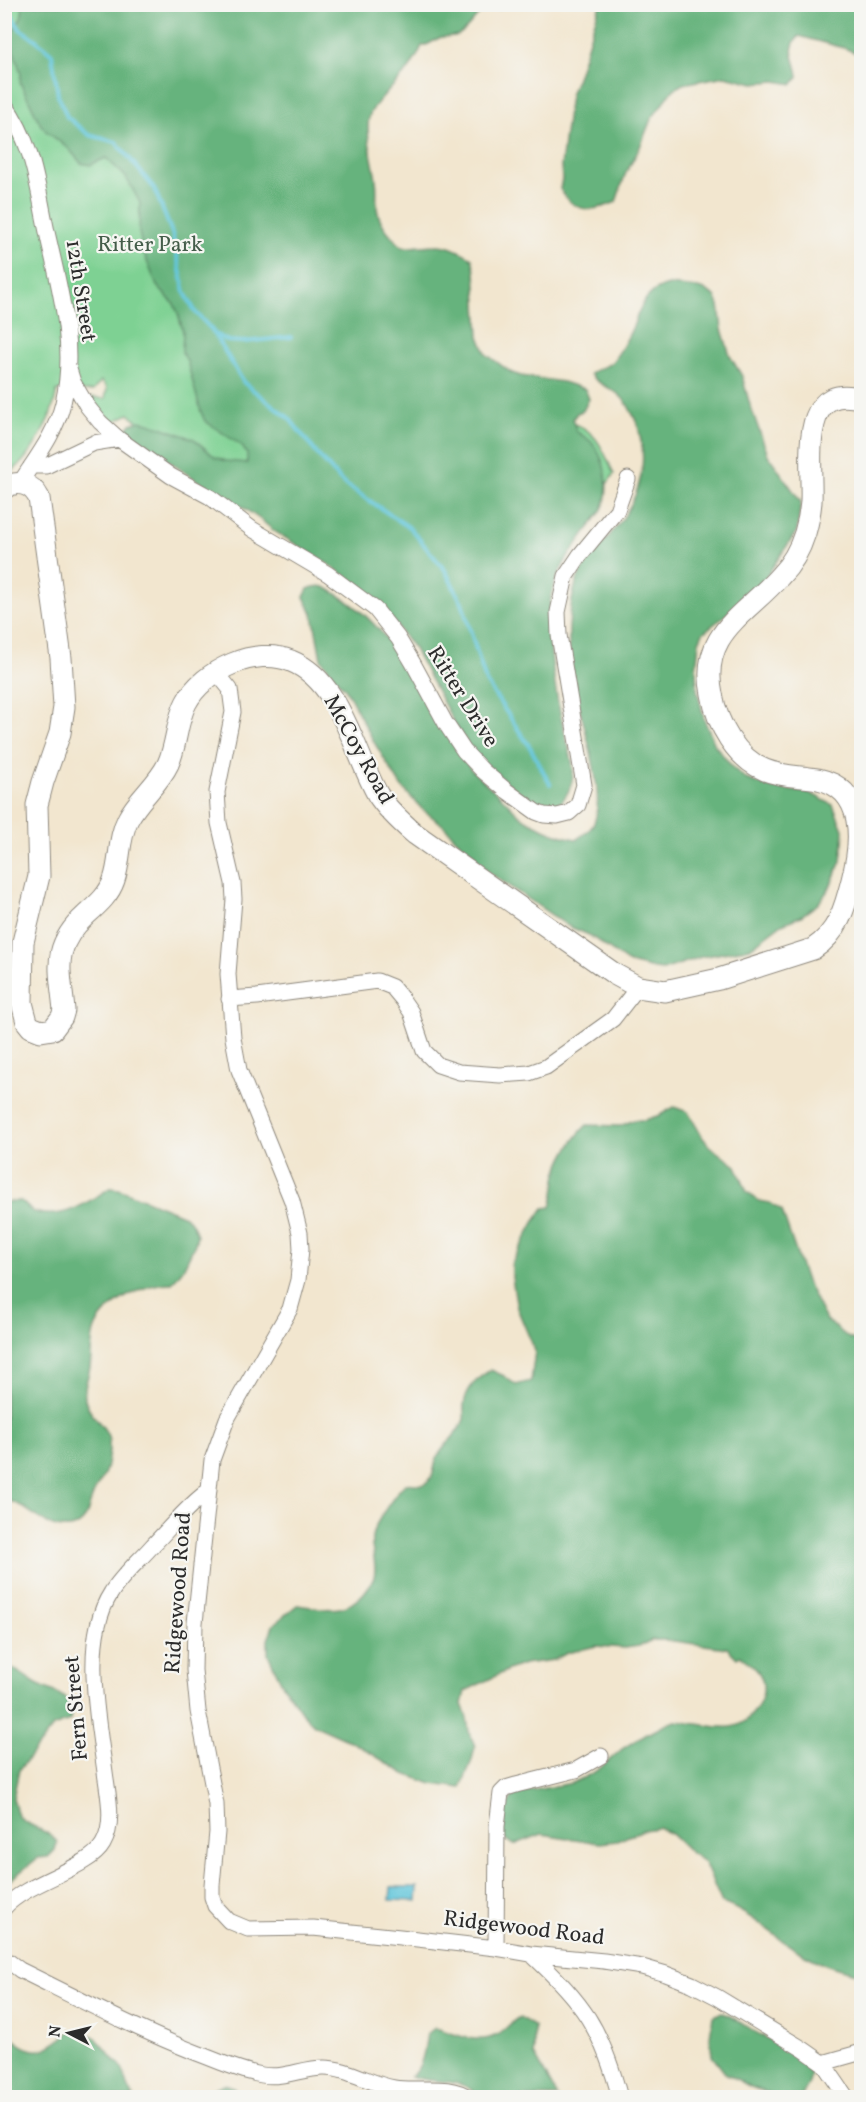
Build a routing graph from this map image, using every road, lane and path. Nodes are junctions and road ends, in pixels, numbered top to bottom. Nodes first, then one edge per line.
1 (4, 103) edge
2 (68, 366) junction
3 (861, 399) edge
4 (119, 439) junction
5 (628, 478) dead end
6 (18, 479) edge
7 (216, 673) junction
8 (638, 987) junction
9 (229, 999) junction
10 (208, 1491) junction
11 (600, 1756) dead end
12 (4, 1908) edge
13 (496, 1948) junction
14 (531, 1954) junction
15 (4, 1958) edge
16 (861, 2052) edge
17 (823, 2063) junction
18 (470, 2097) edge
19 (620, 2097) edge
20 (847, 2097) edge

1 - 2 street, 12th Street
2 - 4 street, Ritter Drive
2 - 6 street, 12th Street
3 - 8 street, McCoy Road
4 - 5 street, Ritter Drive
4 - 6 street
6 - 7 street, McCoy Road
7 - 8 street, McCoy Road
7 - 9 street, Ridgewood Road
8 - 9 street
9 - 10 street, Ridgewood Road
10 - 12 street, Fern Street
10 - 13 street, Ridgewood Road
11 - 13 street
13 - 14 street, Ridgewood Road
14 - 17 street, Ridgewood Road
14 - 19 street
15 - 18 street
16 - 17 street
17 - 20 street, Ridgewood Road

